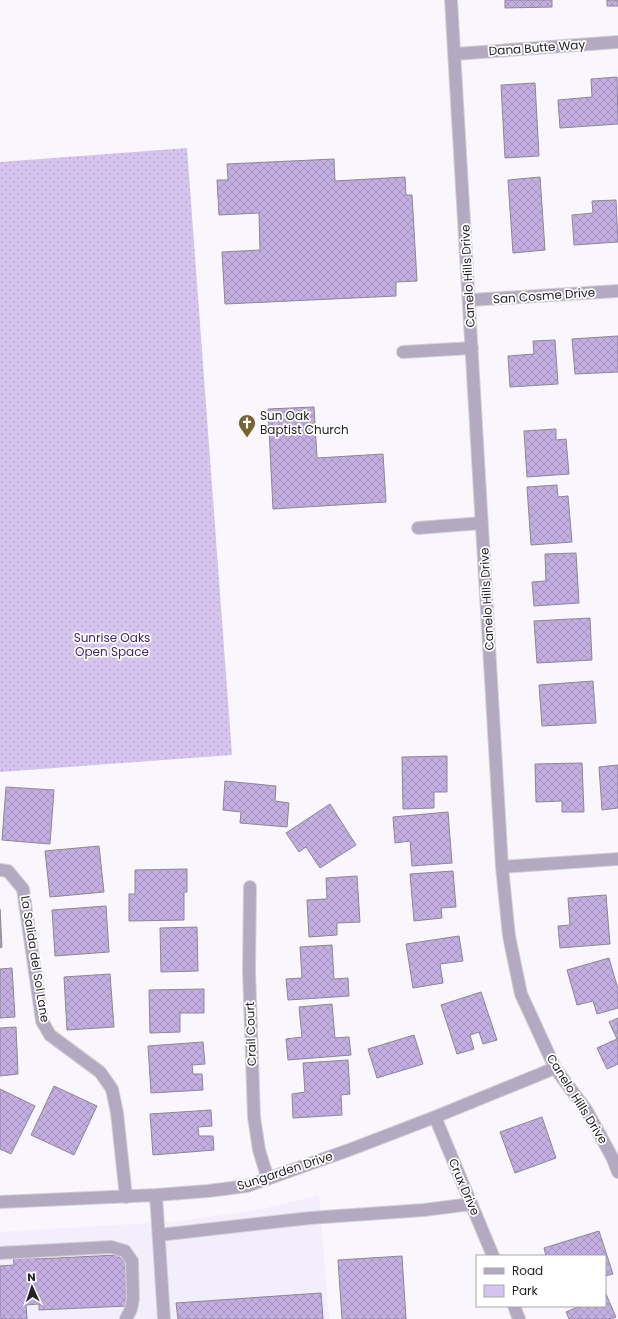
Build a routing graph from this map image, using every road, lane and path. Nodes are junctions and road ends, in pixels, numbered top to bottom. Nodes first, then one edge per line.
1 (451, 0) edge
2 (618, 42) edge
3 (455, 54) junction
4 (618, 291) edge
5 (470, 300) junction
6 (472, 348) junction
7 (403, 352) dead end
8 (482, 523) junction
9 (418, 528) dead end
10 (618, 859) edge
11 (502, 867) junction
12 (0, 870) edge
13 (250, 888) dead end
14 (555, 1068) junction
15 (435, 1117) junction
16 (618, 1172) edge
17 (268, 1179) junction
18 (156, 1196) junction
19 (126, 1197) junction
20 (0, 1202) edge
21 (471, 1204) junction
22 (159, 1235) junction
23 (0, 1252) edge
24 (493, 1255) edge
25 (514, 1307) edge
26 (126, 1319) edge
27 (164, 1319) edge
28 (519, 1319) edge

1 - 3 street, Canelo Hills Drive
2 - 3 street, Dana Butte Way
3 - 5 street, Canelo Hills Drive
4 - 5 street, San Cosme Drive
5 - 6 street, Canelo Hills Drive
6 - 7 street
6 - 8 street, Canelo Hills Drive
8 - 9 street
8 - 11 street, Canelo Hills Drive
10 - 11 street
11 - 14 street, Canelo Hills Drive
12 - 19 street, La Salida del Sol Lane
13 - 17 street, Crail Court
14 - 15 street, Sungarden Drive
14 - 16 street, Canelo Hills Drive
15 - 17 street, Sungarden Drive
15 - 21 street, Crux Drive
17 - 18 street, Sungarden Drive
18 - 19 street, Sungarden Drive
18 - 22 street
19 - 20 street, Sungarden Drive
21 - 22 street
21 - 24 street, Crux Drive
22 - 27 street
23 - 26 street
25 - 28 street

